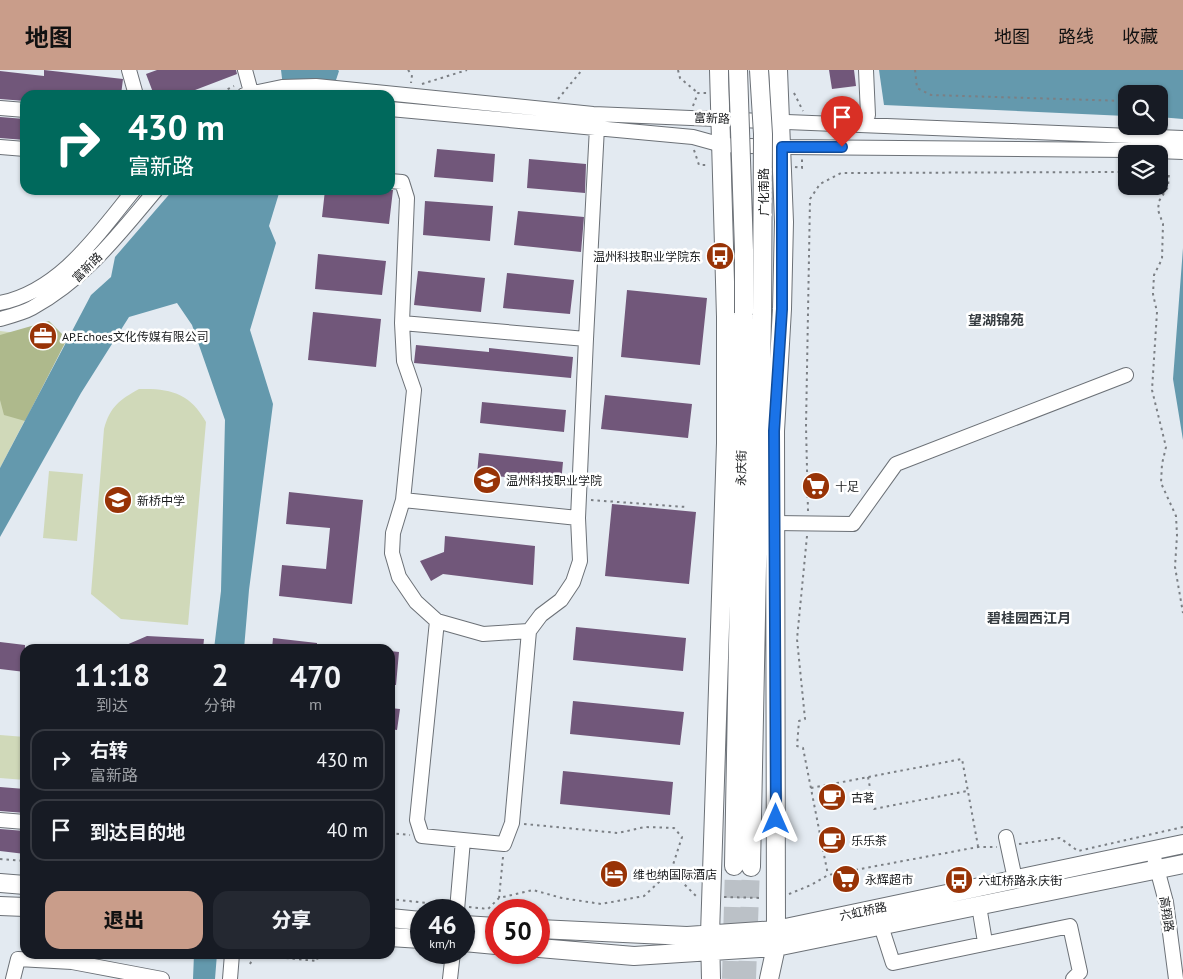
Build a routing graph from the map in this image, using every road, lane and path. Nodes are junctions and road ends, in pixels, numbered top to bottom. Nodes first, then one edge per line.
1 (129, 70) edge
2 (245, 70) edge
3 (408, 70) edge
4 (467, 70) edge
5 (582, 70) edge
6 (678, 70) edge
7 (720, 70) edge
8 (738, 70) edge
9 (759, 70) edge
10 (778, 70) edge
11 (866, 70) edge
12 (915, 70) edge
13 (420, 85) dead end
14 (410, 88) dead end
15 (135, 90) edge
16 (247, 90) edge
17 (267, 90) edge
18 (356, 90) edge
19 (395, 94) edge
20 (698, 94) dead end
21 (557, 99) dead end
22 (1118, 101) edge
23 (0, 108) edge
24 (395, 109) edge
25 (20, 110) edge
26 (868, 115) dead end
27 (721, 118) junction
28 (781, 121) junction
29 (597, 128) junction
30 (1183, 138) edge
31 (722, 145) junction
32 (0, 147) edge
33 (782, 147) junction
34 (20, 149) edge
35 (1183, 152) edge
36 (1118, 172) edge
37 (1168, 172) edge
38 (395, 181) edge
39 (1168, 187) edge
40 (130, 195) edge
41 (152, 195) edge
42 (1163, 195) edge
43 (0, 303) edge
44 (762, 315) joint
45 (0, 320) edge
46 (402, 324) junction
47 (586, 339) junction
48 (1126, 375) dead end
49 (741, 489) junction
50 (403, 500) junction
51 (579, 500) junction
52 (686, 507) dead end
53 (578, 518) junction
54 (775, 523) junction
55 (808, 524) junction
56 (1183, 613) edge
57 (720, 620) junction
58 (437, 621) junction
59 (529, 631) junction
60 (868, 777) junction
61 (811, 788) junction
62 (968, 791) junction
63 (0, 820) edge
64 (20, 822) edge
65 (512, 823) junction
66 (1183, 827) edge
67 (395, 833) edge
68 (422, 836) junction
69 (463, 840) junction
70 (1007, 841) junction
71 (504, 844) junction
72 (1183, 844) edge
73 (978, 847) junction
74 (1152, 850) junction
75 (0, 859) edge
76 (20, 861) edge
77 (1183, 864) edge
78 (1157, 869) junction
79 (671, 871) junction
80 (828, 875) junction
81 (1015, 879) junction
82 (0, 883) edge
83 (20, 885) edge
84 (711, 897) junction
85 (776, 898) junction
86 (459, 899) edge
87 (0, 906) edge
88 (978, 906) junction
89 (20, 908) edge
90 (395, 918) edge
91 (410, 920) edge
92 (882, 929) dead end
93 (550, 930) edge
94 (776, 930) junction
95 (710, 934) junction
96 (395, 936) edge
97 (410, 938) edge
98 (985, 942) junction
99 (776, 947) junction
100 (550, 949) edge
101 (710, 953) junction
102 (20, 959) edge
103 (76, 959) edge
104 (232, 959) edge
105 (252, 959) edge
106 (296, 959) edge
107 (317, 959) edge
108 (250, 964) dead end
109 (452, 964) edge
110 (13, 979) edge
111 (162, 979) edge
112 (230, 979) edge
113 (450, 979) edge
114 (712, 979) edge
115 (770, 979) edge
116 (1073, 979) edge
117 (1176, 979) edge

1 - 15 street
2 - 16 street
3 - 14 path
4 - 13 path
5 - 21 path
6 - 20 path
7 - 27 main road
8 - 49 main road, 永庆街, bridge
9 - 44 main road, 广化南路, bridge
10 - 28 main road
11 - 26 street
12 - 22 path
17 - 18 street, 富新路
19 - 27 street, 富新路
23 - 25 street
24 - 29 street, 富新路
27 - 28 street, 富新路
27 - 31 main road
28 - 30 street, 富新路, bridge
28 - 33 main road
29 - 31 street, 富新路
29 - 47 street
31 - 33 street, 富新路
31 - 57 main road
32 - 34 street
33 - 35 street, 富新路, bridge
33 - 54 main road
36 - 55 path
37 - 39 path
38 - 46 street
40 - 43 street, 富新路
41 - 45 street, 富新路
42 - 56 path
44 - 49 main road, 永庆街
46 - 47 street
46 - 50 street
47 - 51 street
48 - 55 street
49 - 57 main road
50 - 53 street
50 - 58 street
51 - 52 path
51 - 53 street
53 - 59 street
54 - 55 street
54 - 85 main road
55 - 61 path
57 - 84 main road
58 - 59 street
58 - 68 street
59 - 65 street
60 - 61 path
60 - 62 path
60 - 62 path
61 - 80 path
62 - 73 path
63 - 64 street
65 - 71 street
65 - 79 path
66 - 70 path
67 - 68 path
68 - 69 street
69 - 71 street
69 - 86 street
70 - 73 path
70 - 81 street
71 - 79 path
72 - 74 main road, 六虹桥路
73 - 80 path
74 - 78 street, 高翔路
74 - 81 main road, 六虹桥路
75 - 76 path
77 - 78 main road, 六虹桥路
78 - 88 main road, 六虹桥路
78 - 117 street, 高翔路
79 - 84 path
80 - 85 path
81 - 94 main road, 六虹桥路
82 - 83 main road
84 - 85 path
84 - 95 main road
85 - 94 main road
87 - 89 main road
88 - 98 street
88 - 99 main road, 六虹桥路
90 - 91 main road
92 - 98 street
93 - 95 main road, 六虹桥路
94 - 95 main road, 六虹桥路
94 - 99 main road
95 - 101 main road
96 - 97 main road
98 - 116 street
99 - 101 main road, 六虹桥路
99 - 115 main road
100 - 101 main road, 六虹桥路
101 - 114 main road
102 - 110 street
103 - 111 street
104 - 112 street
105 - 108 path
106 - 107 path
109 - 113 street

